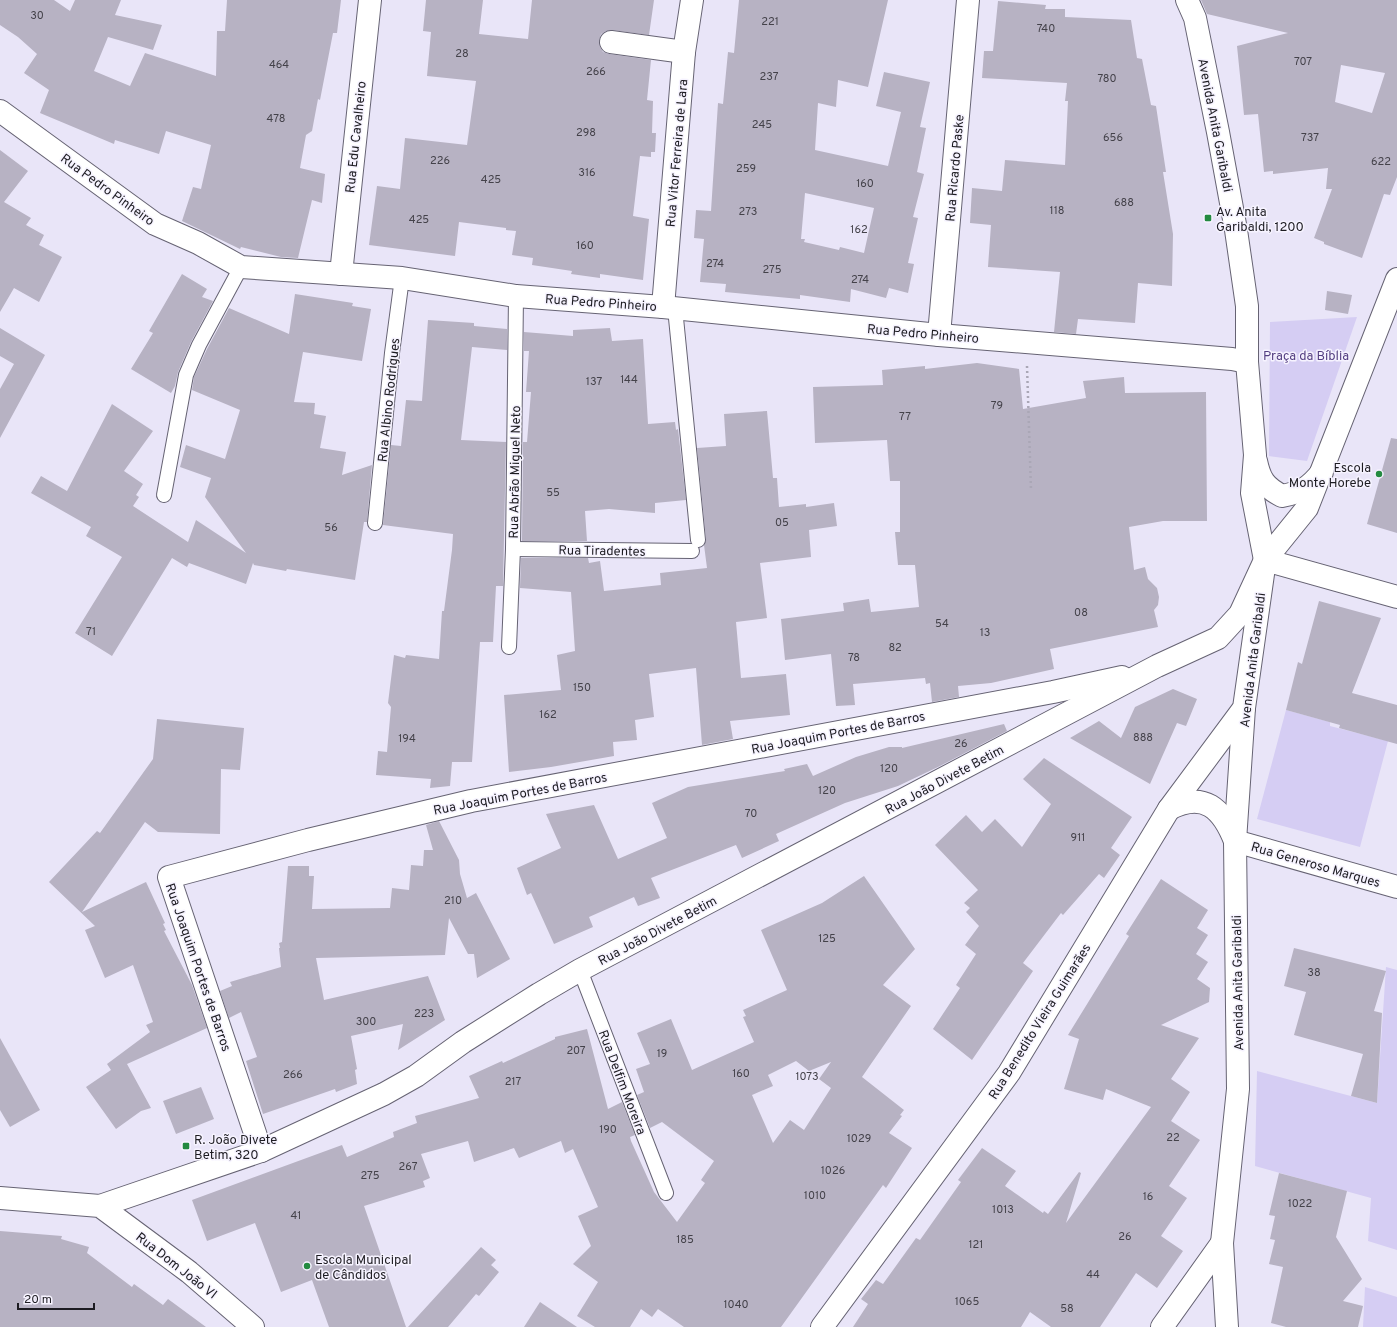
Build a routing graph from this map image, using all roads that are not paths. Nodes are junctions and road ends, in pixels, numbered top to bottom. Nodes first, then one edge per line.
1 (370, 0) edge
2 (692, 0) edge
3 (968, 0) edge
4 (1188, 0) edge
5 (611, 42) dead end
6 (684, 52) junction
7 (0, 111) edge
8 (241, 267) junction
9 (341, 274) junction
10 (402, 278) junction
11 (1395, 290) edge
12 (516, 296) junction
13 (669, 308) junction
14 (939, 335) junction
15 (1247, 362) junction
16 (1255, 455) junction
17 (1322, 472) junction
18 (164, 495) dead end
19 (375, 523) dead end
20 (513, 549) junction
21 (1265, 560) junction
22 (1397, 597) edge
23 (509, 647) dead end
24 (1157, 666) junction
25 (1244, 708) junction
26 (1170, 809) junction
27 (1236, 841) junction
28 (1397, 887) edge
29 (580, 970) junction
30 (261, 1151) junction
31 (666, 1193) dead end
32 (0, 1198) edge
33 (100, 1206) junction
34 (1222, 1243) junction
35 (253, 1327) edge
36 (822, 1327) edge
37 (1162, 1327) edge
38 (1227, 1327) edge

1 - 9 street, Rua Edu Cavalheiro
2 - 6 street, Rua Vitor Ferreira de Lara
3 - 14 street, Rua Ricardo Paske
4 - 15 street, Avenida Anita Garibaldi
5 - 6 street
6 - 13 street, Rua Vitor Ferreira de Lara
7 - 8 street, Rua Pedro Pinheiro
8 - 9 street, Rua Pedro Pinheiro
8 - 18 lane
9 - 10 street, Rua Pedro Pinheiro
10 - 12 street, Rua Pedro Pinheiro
10 - 19 lane, Rua Albino Rodrigues
11 - 17 street
12 - 13 street, Rua Pedro Pinheiro
12 - 20 lane, Rua Abrão Miguel Neto
13 - 14 street, Rua Pedro Pinheiro
13 - 20 lane, Rua Tiradentes
14 - 15 street, Rua Pedro Pinheiro
15 - 16 street, Avenida Anita Garibaldi
16 - 17 street
16 - 21 street, Avenida Anita Garibaldi
17 - 21 street
20 - 23 lane, Rua Abrão Miguel Neto
21 - 22 street
21 - 24 street, Rua João Divete Betim
21 - 25 street, Avenida Anita Garibaldi
24 - 29 street, Rua João Divete Betim
24 - 30 street, Rua Joaquim Portes de Barros
25 - 26 street, Rua Benedito Vieira Guimarães
25 - 27 street, Avenida Anita Garibaldi
26 - 27 street
26 - 36 street, Rua Benedito Vieira Guimarães
27 - 28 street, Rua Generoso Marques
27 - 34 street, Avenida Anita Garibaldi
29 - 30 street, Rua João Divete Betim
29 - 31 lane, Rua Delfim Moreira
30 - 33 street, Rua João Divete Betim
32 - 33 street, Rua João Divete Betim
33 - 35 street, Rua Dom João VI
34 - 37 street
34 - 38 street, Avenida Anita Garibaldi

